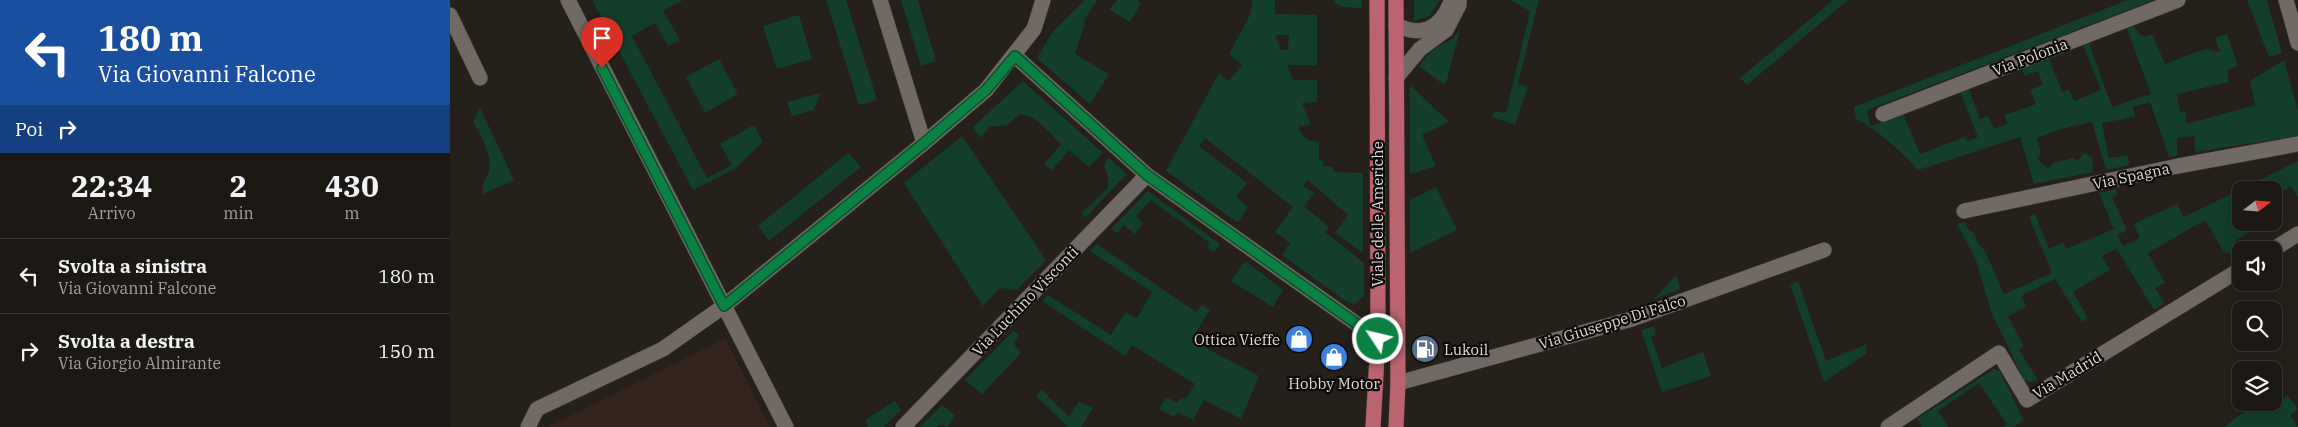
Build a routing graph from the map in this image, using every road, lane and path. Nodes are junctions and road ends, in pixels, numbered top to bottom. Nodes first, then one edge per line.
1 (568, 0) edge
2 (880, 0) edge
3 (1043, 0) edge
4 (1377, 0) edge
5 (1396, 0) edge
6 (1451, 0) edge
7 (1459, 0) edge
8 (2178, 0) edge
9 (2286, 0) edge
10 (450, 15) edge
11 (1396, 25) junction
12 (2298, 43) edge
13 (1015, 56) junction
14 (480, 78) dead end
15 (1396, 78) junction
16 (1883, 114) dead end
17 (924, 143) junction
18 (2298, 144) edge
19 (1147, 175) junction
20 (1964, 211) dead end
21 (2298, 234) edge
22 (2282, 244) edge
23 (1824, 250) dead end
24 (2232, 275) edge
25 (724, 306) junction
26 (1378, 339) junction
27 (1398, 382) junction
28 (528, 427) edge
29 (786, 427) edge
30 (903, 427) edge
31 (1373, 427) edge
32 (1396, 427) edge
33 (1888, 427) edge

1 - 25 street
2 - 17 street
3 - 13 street
4 - 26 main road, Viale delle Americhe
5 - 11 main road, Viale delle Americhe
6 - 11 street
7 - 15 street
8 - 16 street, Via Polonia
9 - 12 street
10 - 14 street
11 - 15 main road, Viale delle Americhe
13 - 17 street
13 - 19 street
15 - 27 main road, Viale delle Americhe
17 - 25 street
18 - 20 street, Via Spagna
19 - 26 street
19 - 30 street, Via Luchino Visconti
21 - 22 street
23 - 27 street, Via Giuseppe Di Falco
24 - 33 street, Via Madrid
25 - 28 street
25 - 29 street
26 - 31 main road, Viale delle Americhe
27 - 32 main road, Viale delle Americhe

